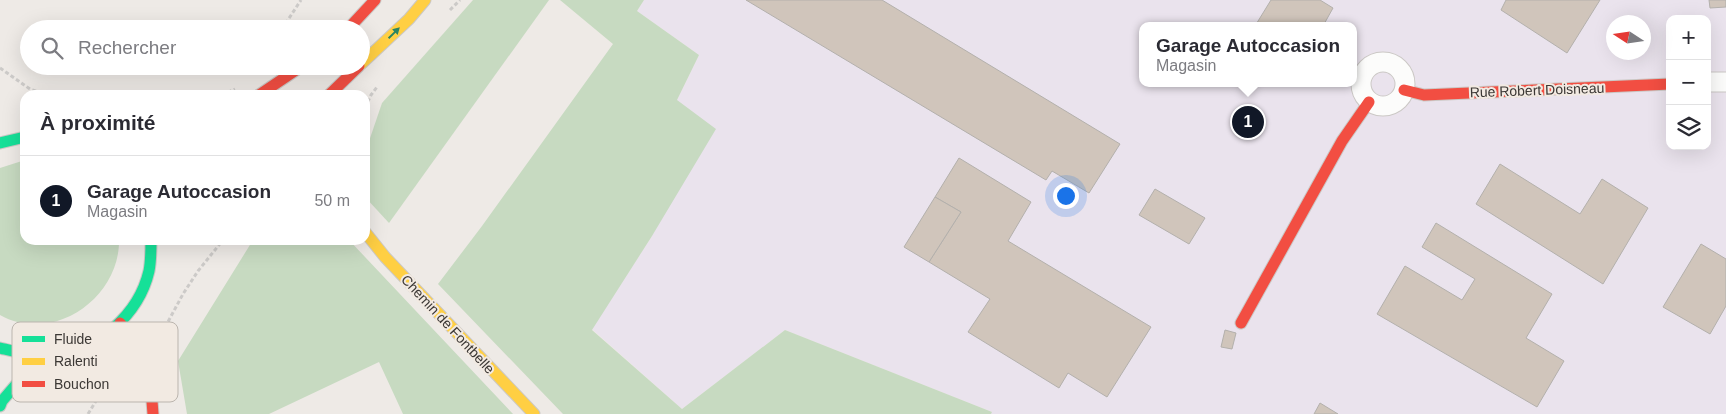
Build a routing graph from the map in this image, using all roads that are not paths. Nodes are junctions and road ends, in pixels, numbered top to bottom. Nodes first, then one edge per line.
1 (375, 0) edge
2 (425, 0) edge
3 (356, 20) edge
4 (370, 56) edge
5 (289, 75) edge
6 (350, 75) edge
7 (1711, 82) edge
8 (1726, 82) edge
9 (1666, 84) edge
10 (266, 90) edge
11 (334, 90) edge
12 (1404, 90) junction
13 (1369, 102) junction
14 (0, 135) edge
15 (20, 138) edge
16 (12, 139) junction
17 (0, 143) edge
18 (370, 238) edge
19 (151, 245) edge
20 (121, 322) edge
21 (1241, 323) dead end
22 (12, 389) edge
23 (0, 406) edge
24 (534, 414) edge

1 - 3 street
4 -> 2 street
5 - 10 street
6 - 11 street
7 - 8 street
9 - 12 street, Rue Robert Doisneau
12 - 13 street
12 - 13 street
13 - 21 street
14 - 16 street
15 - 16 street
16 - 17 street
18 - 24 street, Chemin de Fontbelle
19 - 20 street
22 - 23 street

